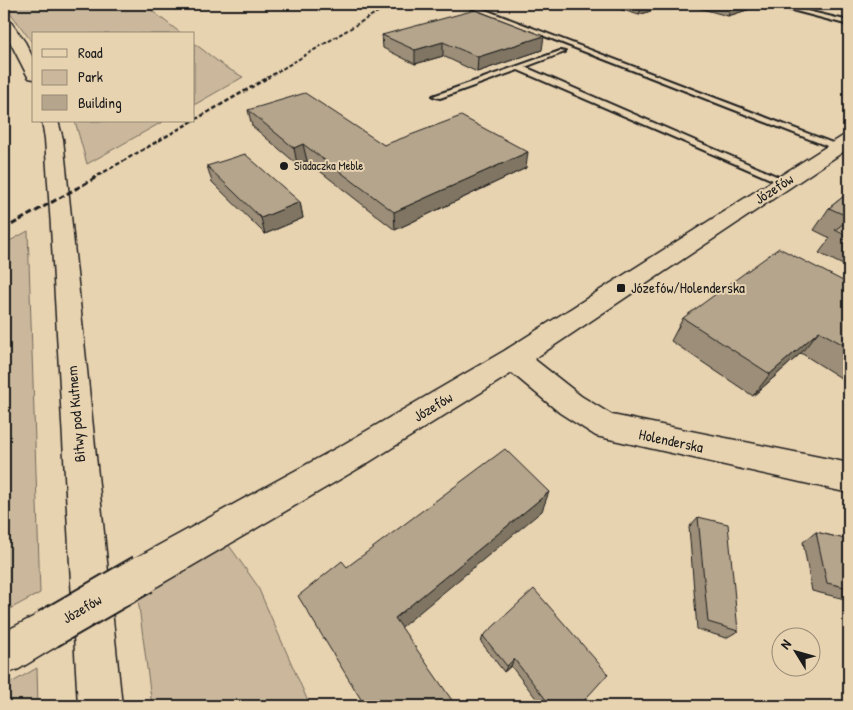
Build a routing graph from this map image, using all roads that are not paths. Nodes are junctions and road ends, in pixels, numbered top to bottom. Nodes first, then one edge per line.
1 (464, 4) edge
2 (772, 4) edge
3 (4, 21) edge
4 (849, 24) edge
5 (562, 52) dead end
6 (518, 68) junction
7 (32, 71) edge
8 (437, 96) dead end
9 (50, 122) edge
10 (843, 144) edge
11 (785, 182) junction
12 (514, 358) junction
13 (849, 478) edge
14 (4, 654) edge
15 (100, 706) edge

1 - 10 lane
2 - 4 lane
3 - 7 street
5 - 6 lane
6 - 8 lane
6 - 11 lane
9 - 15 street, Bitwy pod Kutnem
10 - 11 street, Józefów
11 - 12 street, Józefów
12 - 13 street, Holenderska
12 - 14 street, Józefów, bridge

